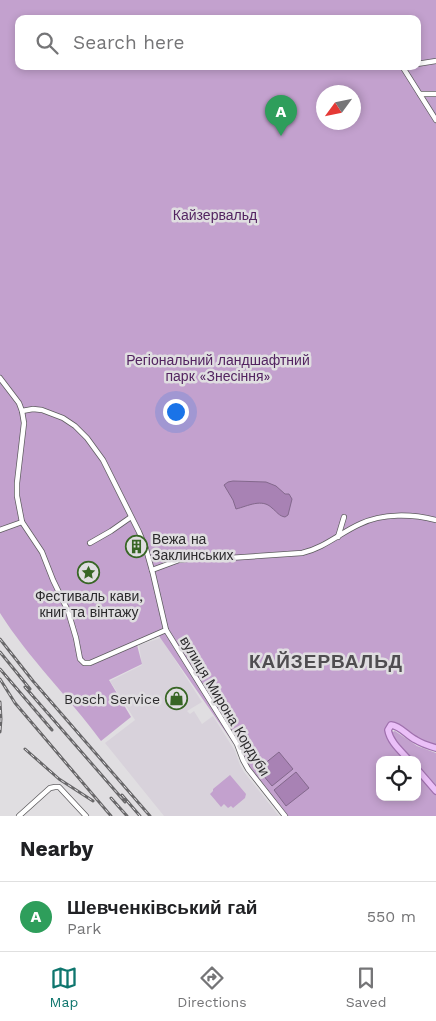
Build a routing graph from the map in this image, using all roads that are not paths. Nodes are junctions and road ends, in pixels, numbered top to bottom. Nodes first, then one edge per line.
1 (436, 61) edge
2 (421, 63) edge
3 (405, 70) edge
4 (420, 94) junction
5 (436, 94) edge
6 (436, 120) edge
7 (0, 378) edge
8 (22, 411) junction
9 (131, 516) junction
10 (344, 516) dead end
11 (436, 520) edge
12 (22, 522) junction
13 (0, 530) edge
14 (338, 537) junction
15 (90, 543) dead end
16 (152, 570) junction
17 (166, 630) junction
18 (436, 748) edge
19 (405, 756) edge
20 (421, 774) edge
21 (436, 792) edge
22 (18, 816) edge
23 (86, 816) edge
24 (284, 816) edge

1 - 2 street
3 - 4 street
4 - 5 street
4 - 6 street
7 - 8 street
8 - 9 street, вулиця Мирона Кордуби
8 - 12 street
9 - 15 street
9 - 16 street, вулиця Мирона Кордуби
10 - 14 street
11 - 14 street
12 - 13 street
12 - 17 street
14 - 16 street
16 - 17 street, вулиця Мирона Кордуби
17 - 24 street, вулиця Мирона Кордуби
18 - 19 main road
20 - 21 main road
22 - 23 street

